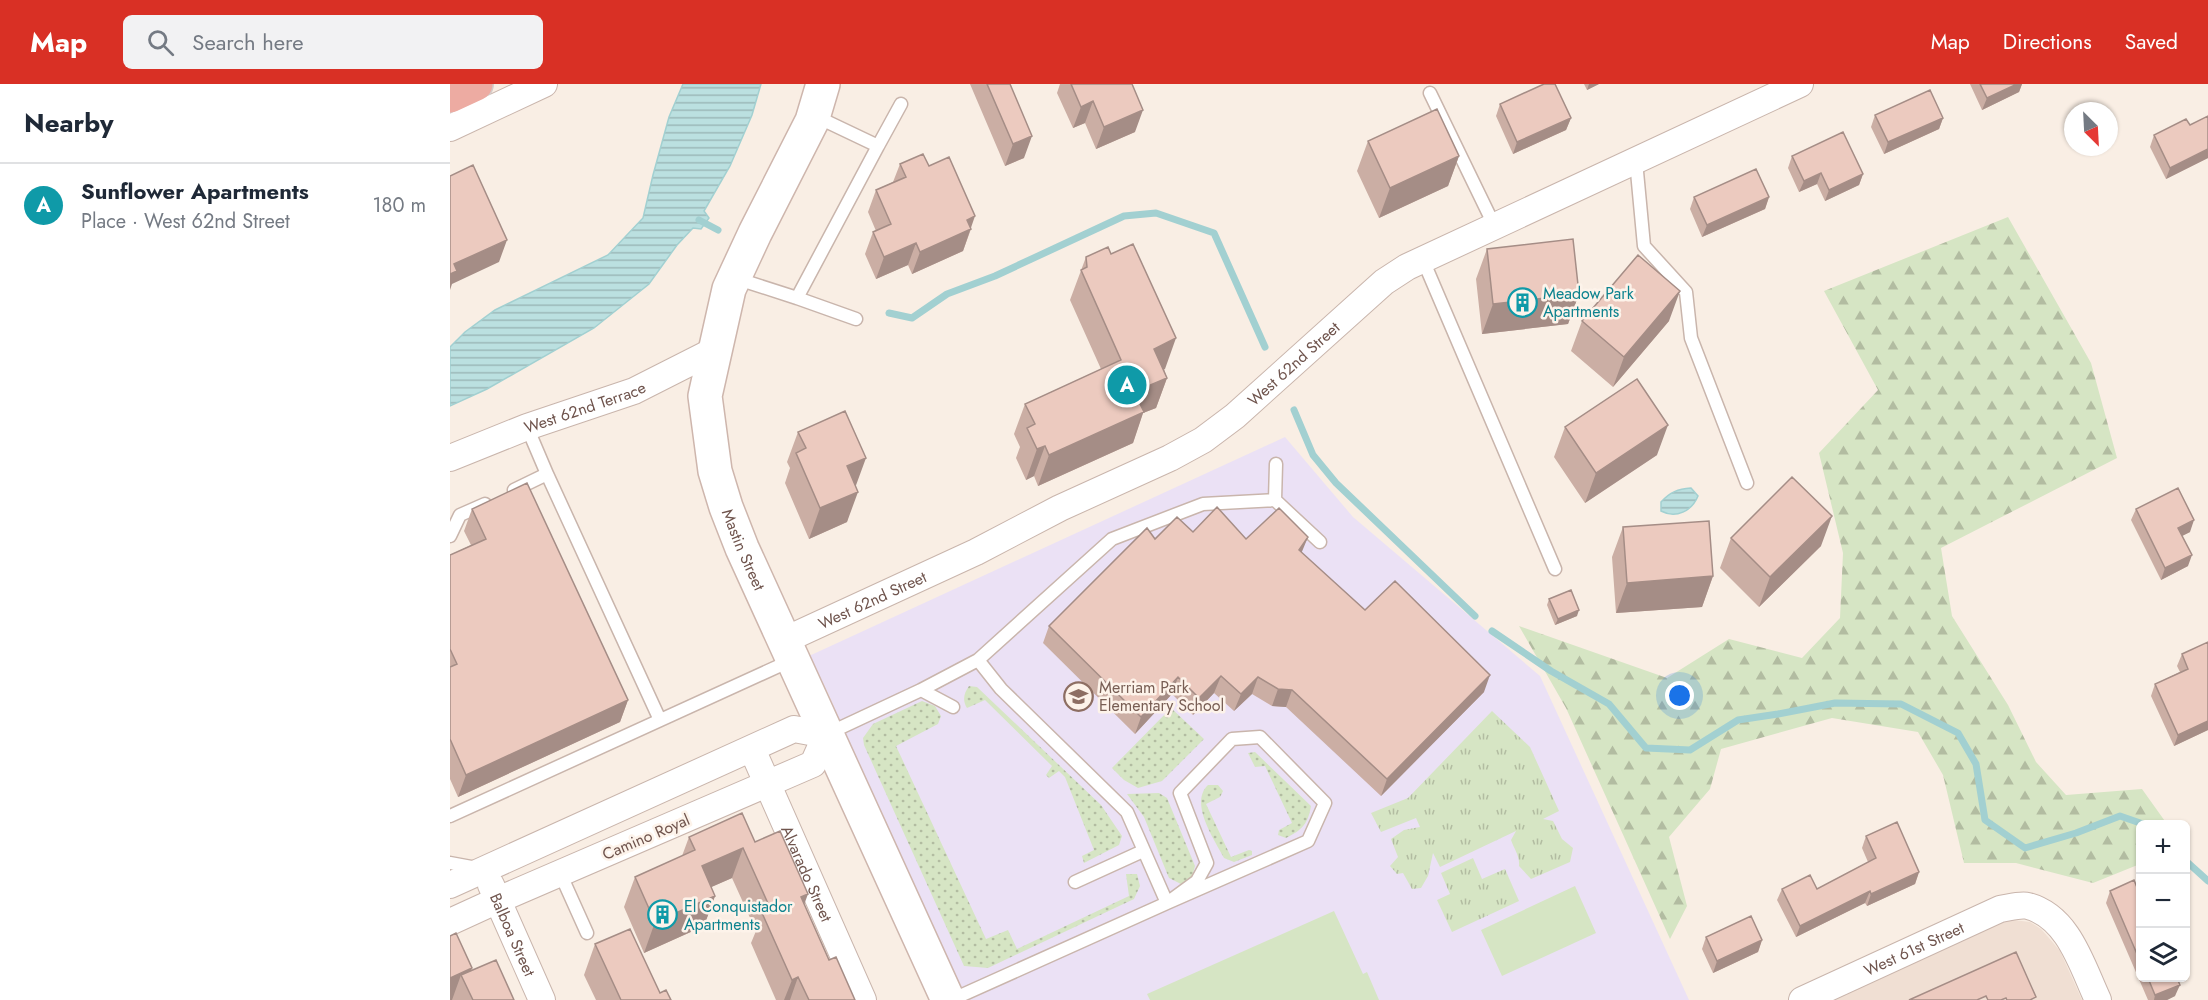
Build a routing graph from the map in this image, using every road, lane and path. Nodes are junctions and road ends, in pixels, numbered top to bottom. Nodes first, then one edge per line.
1 (476, 84) edge
2 (544, 84) edge
3 (823, 84) edge
4 (1800, 84) edge
5 (1430, 93) dead end
6 (450, 96) edge
7 (901, 104) dead end
8 (814, 115) junction
9 (450, 128) edge
10 (878, 146) junction
11 (1636, 160) junction
12 (1495, 227) junction
13 (1423, 260) junction
14 (735, 278) junction
15 (797, 298) junction
16 (856, 319) dead end
17 (716, 350) junction
18 (527, 426) junction
19 (450, 458) edge
20 (1276, 464) dead end
21 (547, 474) junction
22 (1747, 483) dead end
23 (1275, 500) junction
24 (450, 536) edge
25 (1320, 542) dead end
26 (1555, 569) dead end
27 (789, 650) junction
28 (978, 660) junction
29 (921, 690) junction
30 (952, 707) dead end
31 (660, 720) junction
32 (826, 735) junction
33 (752, 749) junction
34 (767, 785) junction
35 (450, 816) edge
36 (1143, 851) junction
37 (450, 863) edge
38 (484, 869) junction
39 (560, 873) junction
40 (1075, 882) dead end
41 (450, 885) edge
42 (498, 900) junction
43 (1167, 903) junction
44 (450, 922) edge
45 (587, 933) dead end
46 (542, 1000) edge
47 (863, 1000) edge
48 (950, 1000) edge
49 (1802, 1000) edge
50 (2098, 1000) edge

1 - 6 highway
2 - 9 street
3 - 8 street, Mastin Street
4 - 11 street, West 62nd Street
5 - 12 lane
7 - 10 lane
8 - 10 lane
8 - 14 street, Mastin Street
10 - 15 lane
11 - 12 street, West 62nd Street
11 - 22 lane
12 - 13 street, West 62nd Street
13 - 26 lane
13 - 27 street, West 62nd Street
14 - 15 lane
14 - 17 street, Mastin Street
15 - 16 lane
17 - 18 street, West 62nd Terrace
17 - 27 street, Mastin Street
18 - 19 street, West 62nd Terrace
18 - 21 lane
20 - 23 lane
21 - 24 lane
21 - 31 lane
23 - 25 lane
23 - 28 lane
27 - 31 lane
27 - 32 street, Mastin Street
28 - 29 lane
28 - 36 lane
29 - 30 lane
29 - 32 lane
31 - 35 lane
32 - 33 street
32 - 34 street, Camino Royal
32 - 48 street, Mastin Street
33 - 34 street, Alvarado Street
33 - 38 street
34 - 39 street, Camino Royal
34 - 47 street, Alvarado Street
36 - 40 lane
36 - 43 lane
37 - 38 lane
38 - 41 street
38 - 42 street, Balboa Street
39 - 42 street, Camino Royal
39 - 45 lane
42 - 44 street, Camino Royal
42 - 46 street, Balboa Street
43 - 43 lane
43 - 48 lane
49 - 50 street, West 61st Street

